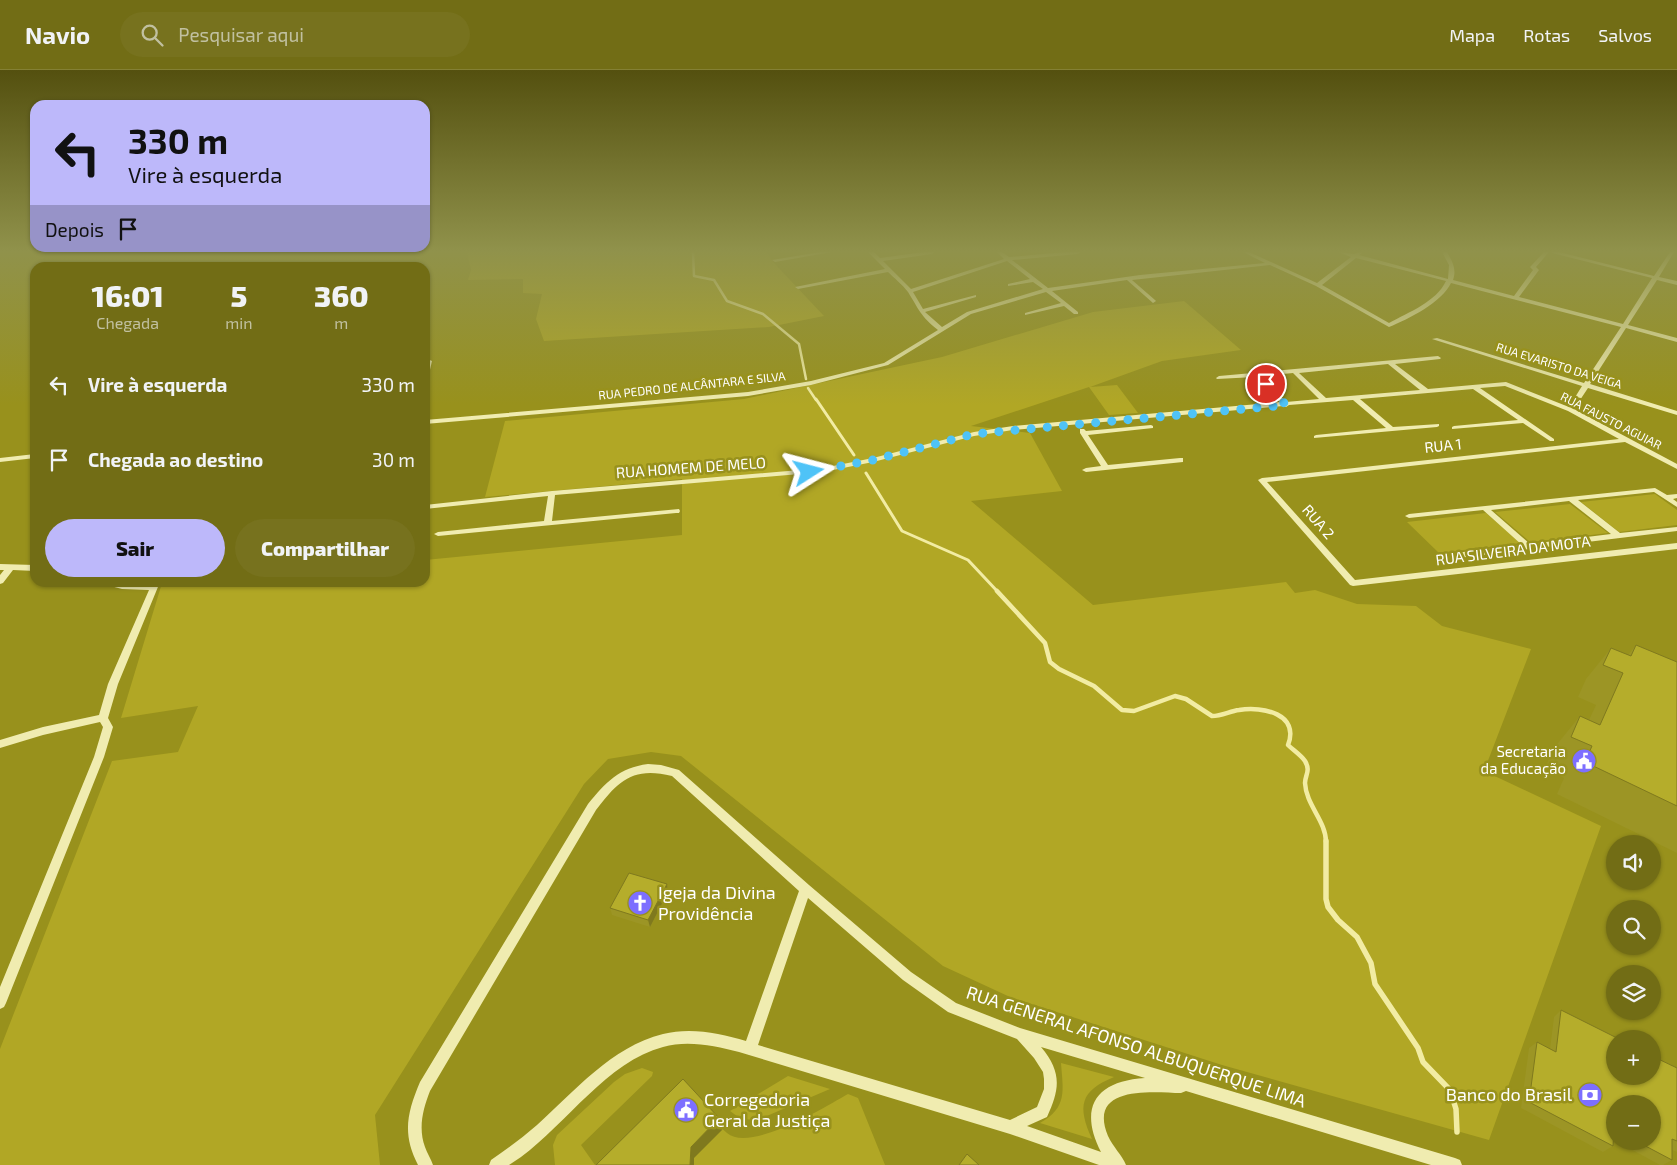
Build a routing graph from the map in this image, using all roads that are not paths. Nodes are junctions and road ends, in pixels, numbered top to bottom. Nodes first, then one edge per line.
1 (917, 303) edge
2 (950, 303) edge
3 (999, 303) edge
4 (1349, 303) edge
5 (1428, 303) edge
6 (1539, 303) edge
7 (1640, 303) edge
8 (1065, 304) joint
9 (923, 311) junction
10 (1076, 313) dead end
11 (1027, 314) dead end
12 (1625, 326) junction
13 (942, 330) junction
14 (1435, 339) dead end
15 (1677, 340) edge
16 (1438, 358) dead end
17 (1390, 363) junction
18 (1294, 371) junction
19 (1256, 374) junction
20 (1219, 378) dead end
21 (1510, 386) joint
22 (1587, 387) junction
23 (1478, 389) junction
24 (1426, 391) junction
25 (1404, 393) junction
26 (1355, 398) junction
27 (1326, 401) junction
28 (1286, 405) junction
29 (1570, 410) junction
30 (1677, 413) edge
31 (1524, 421) junction
32 (430, 422) edge
33 (1077, 423) junction
34 (1437, 425) dead end
35 (1151, 427) dead end
36 (1454, 428) dead end
37 (1391, 430) junction
38 (1083, 433) junction
39 (1316, 437) dead end
40 (1552, 440) dead end
41 (1626, 440) junction
42 (30, 457) edge
43 (0, 460) edge
44 (1180, 460) dead end
45 (1677, 467) edge
46 (1106, 468) junction
47 (1086, 470) dead end
48 (1262, 480) joint
49 (552, 493) junction
50 (1677, 496) edge
51 (1665, 497) junction
52 (1571, 499) junction
53 (430, 506) edge
54 (1677, 506) edge
55 (1485, 508) junction
56 (676, 511) dead end
57 (1409, 516) dead end
58 (548, 523) junction
59 (1677, 529) edge
60 (438, 534) dead end
61 (1618, 536) junction
62 (1677, 546) edge
63 (1529, 547) junction
64 (1450, 556) dead end
65 (0, 567) edge
66 (10, 568) junction
67 (30, 568) edge
68 (0, 581) edge
69 (1353, 583) joint
70 (154, 587) edge
71 (103, 718) junction
72 (0, 744) edge
73 (805, 889) junction
74 (0, 1003) edge
75 (1020, 1034) junction
76 (750, 1049) junction
77 (1194, 1086) junction
78 (1010, 1127) junction
79 (426, 1165) edge
80 (496, 1165) edge
81 (1118, 1165) edge
82 (1455, 1165) edge

1 - 9 street
2 - 9 street
3 - 13 street, RUA PEDRO DE ALCÂNTARA E SILVA
4 - 5 street
6 - 12 street
7 - 12 street
8 - 10 street
8 - 11 street
9 - 13 street
12 - 15 street
12 - 22 street
13 - 32 street, RUA PEDRO DE ALCÂNTARA E SILVA
14 - 22 street, RUA EVARISTO DA VEIGA
16 - 17 street
17 - 18 street
17 - 24 street
18 - 19 street
18 - 27 street
19 - 20 street
19 - 28 street
21 - 23 street, RUA HOMEM DE MELO
21 - 29 street, RUA FAUSTO AGUIAR
22 - 29 street
22 - 30 street, RUA EVARISTO DA VEIGA
23 - 24 street, RUA HOMEM DE MELO
23 - 25 street, RUA HOMEM DE MELO
23 - 31 street
24 - 25 street, RUA HOMEM DE MELO
25 - 26 street, RUA HOMEM DE MELO
26 - 27 street, RUA HOMEM DE MELO
26 - 37 street
27 - 28 street, RUA HOMEM DE MELO
28 - 33 street, RUA HOMEM DE MELO
29 - 41 street, RUA FAUSTO AGUIAR
31 - 36 street
31 - 40 street
33 - 38 street
33 - 49 street, RUA HOMEM DE MELO
34 - 37 street
35 - 38 street
37 - 39 street
38 - 46 street
41 - 45 street, RUA FAUSTO AGUIAR
41 - 48 street, RUA 1
42 - 43 street
44 - 46 street
46 - 47 street
48 - 69 street, RUA 2
49 - 53 street, RUA HOMEM DE MELO
49 - 58 street
50 - 51 street
51 - 52 street
51 - 54 street
52 - 55 street
52 - 61 street
55 - 57 street
55 - 63 street
56 - 58 street
58 - 60 street
59 - 61 street
61 - 63 street
62 - 69 street, RUA SILVEIRA DA MOTA
63 - 64 street
65 - 66 street
66 - 67 street
66 - 68 street
70 - 71 street
71 - 72 street
71 - 74 street
73 - 75 street, RUA GENERAL AFONSO ALBUQUERQUE LIMA
73 - 76 street
73 - 79 street, RUA GENERAL AFONSO ALBUQUERQUE LIMA
75 - 77 street, RUA GENERAL AFONSO ALBUQUERQUE LIMA
75 - 78 street
76 - 78 street
76 - 80 street
77 - 81 street
77 - 82 street, RUA GENERAL AFONSO ALBUQUERQUE LIMA
78 - 81 street

